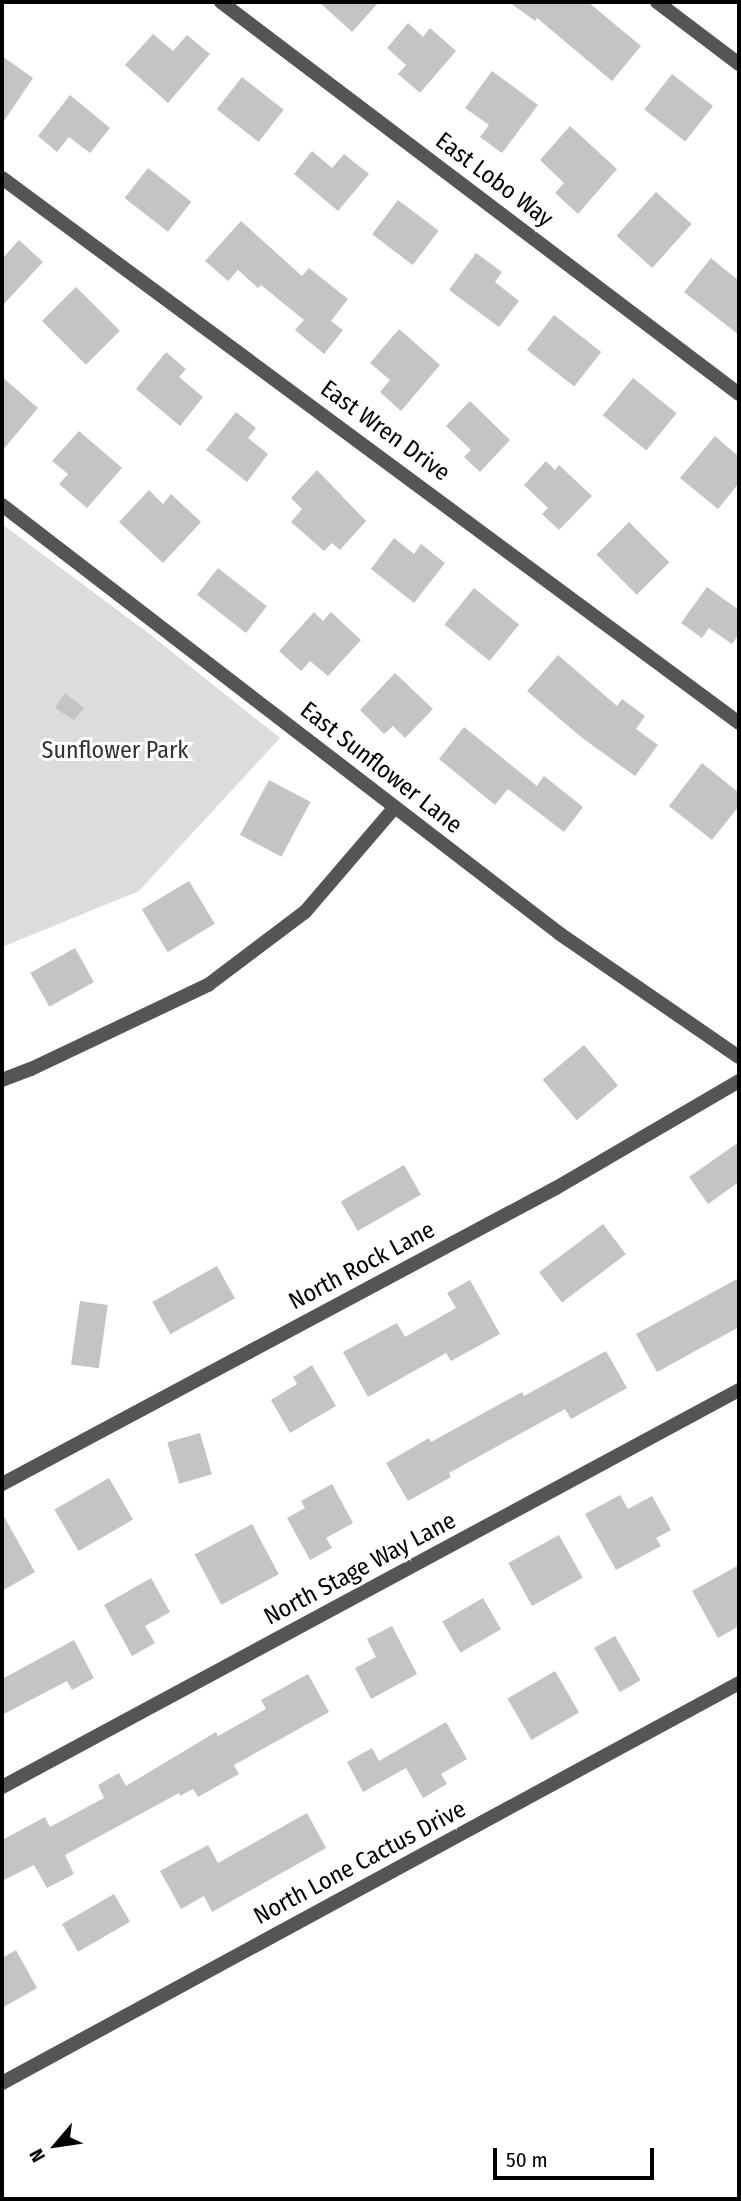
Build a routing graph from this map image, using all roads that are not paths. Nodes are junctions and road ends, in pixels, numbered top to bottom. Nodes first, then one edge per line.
1 (221, 2) edge
2 (657, 2) edge
3 (739, 64) edge
4 (2, 178) edge
5 (739, 394) edge
6 (2, 505) edge
7 (739, 723) edge
8 (395, 807) junction
9 (739, 1057) edge
10 (2, 1080) edge
11 (739, 1081) edge
12 (739, 1390) edge
13 (2, 1484) edge
14 (739, 1682) edge
15 (2, 1787) edge
16 (2, 2083) edge

1 - 5 street, East Lobo Way
2 - 3 street
4 - 7 street, East Wren Drive
6 - 8 street, East Sunflower Lane
8 - 9 street, East Sunflower Lane
8 - 10 street
11 - 13 street, North Rock Lane
12 - 15 street, North Stage Way Lane
14 - 16 street, North Lone Cactus Drive

